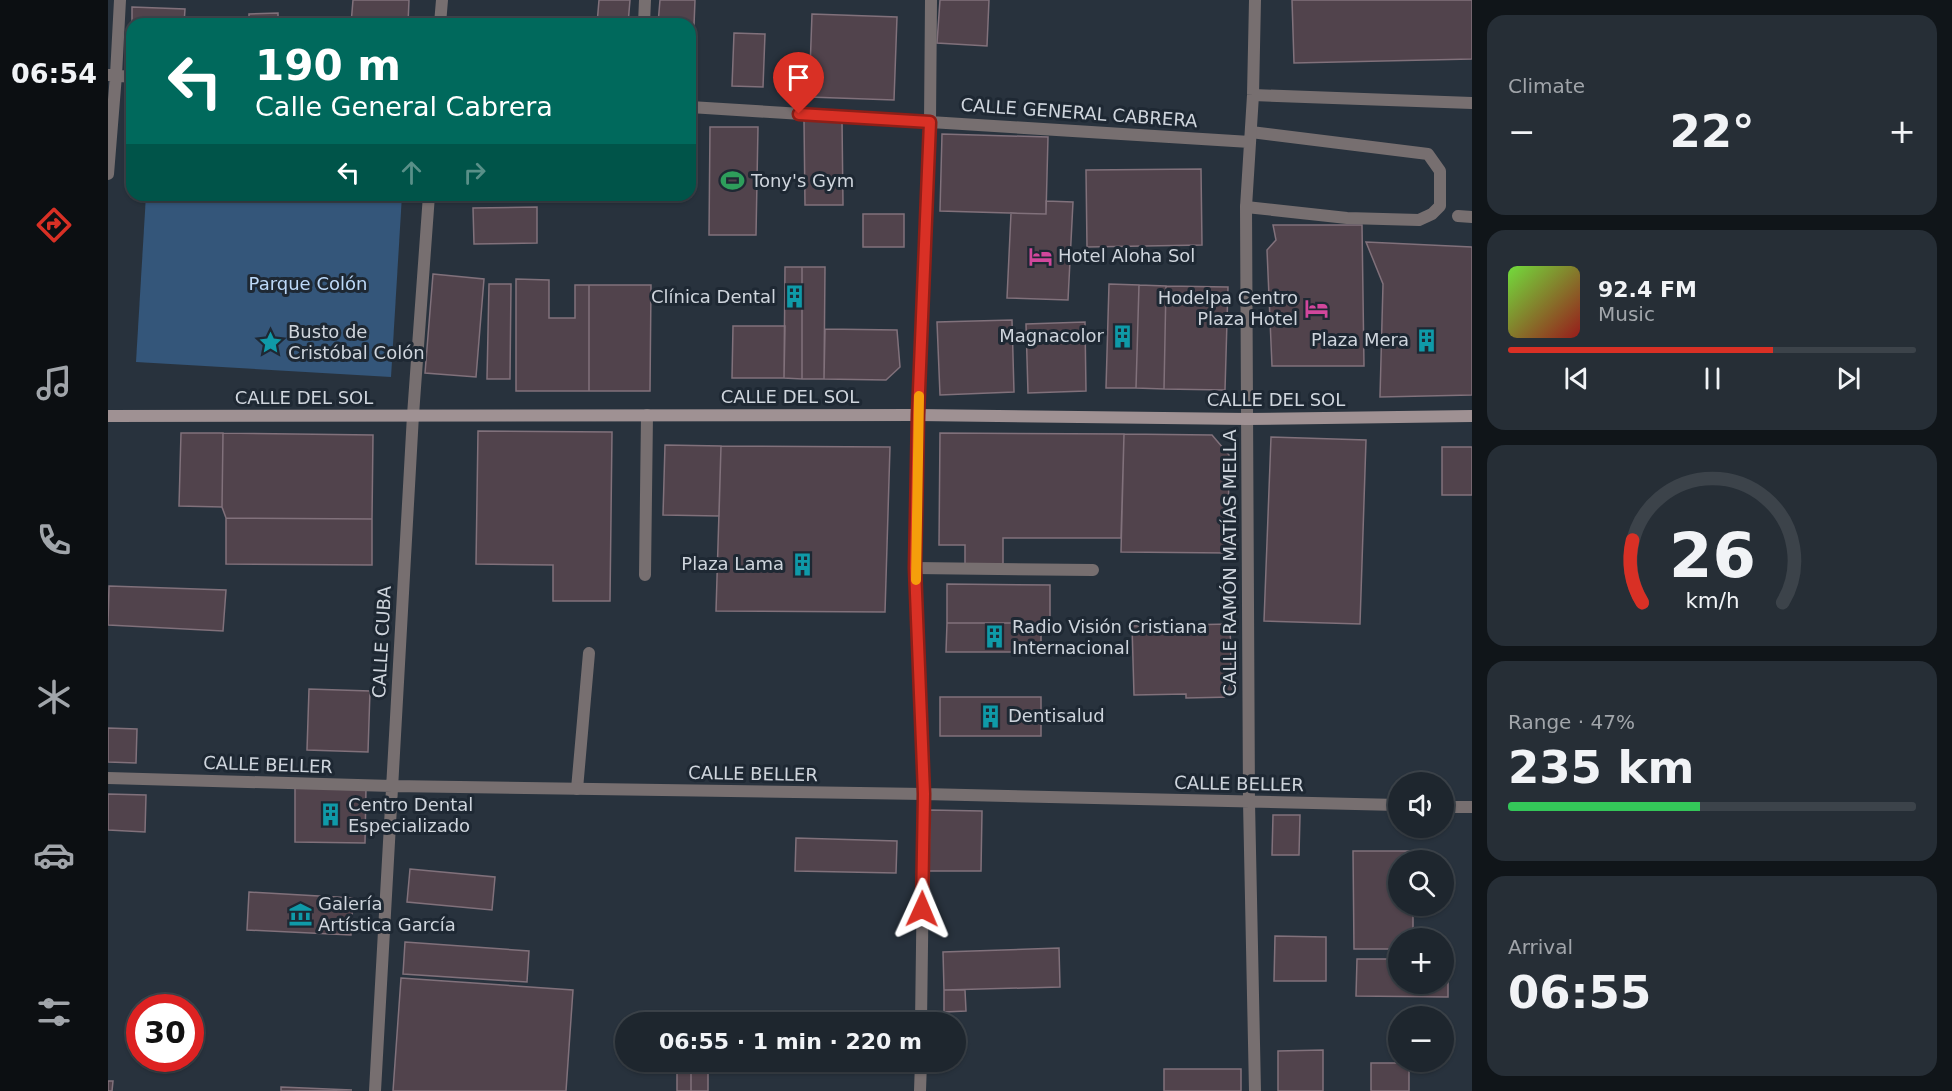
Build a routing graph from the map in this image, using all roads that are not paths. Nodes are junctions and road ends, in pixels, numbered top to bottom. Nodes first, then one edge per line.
1 (120, 0) edge
2 (442, 0) edge
3 (645, 0) edge
4 (931, 0) edge
5 (1255, 0) edge
6 (440, 18) edge
7 (644, 18) edge
8 (112, 75) edge
9 (1253, 95) junction
10 (1472, 103) edge
11 (696, 107) edge
12 (930, 122) junction
13 (1251, 137) junction
14 (108, 174) edge
15 (429, 201) edge
16 (1246, 207) junction
17 (1458, 216) dead end
18 (1472, 217) edge
19 (413, 415) junction
20 (918, 415) junction
21 (108, 416) edge
22 (647, 416) junction
23 (1472, 416) edge
24 (1247, 419) junction
25 (915, 568) junction
26 (1093, 570) dead end
27 (645, 575) dead end
28 (589, 653) dead end
29 (108, 778) edge
30 (392, 786) junction
31 (577, 789) junction
32 (924, 794) junction
33 (1248, 802) junction
34 (1388, 806) edge
35 (1454, 807) edge
36 (1472, 807) edge
37 (921, 1012) edge
38 (921, 1072) edge
39 (375, 1091) edge
40 (920, 1091) edge
41 (1255, 1091) edge

1 - 8 street
2 - 6 street
3 - 7 street
4 - 12 street
5 - 9 street, CALLE RAMÓN MATÍAS MELLA
8 - 14 street
9 - 10 street
9 - 13 street, CALLE RAMÓN MATÍAS MELLA
11 - 12 street, CALLE GENERAL CABRERA
12 - 13 street, CALLE GENERAL CABRERA
12 - 20 street
13 - 16 street, CALLE RAMÓN MATÍAS MELLA
13 - 16 street, CALLE GENERAL CABRERA
15 - 19 street, CALLE CUBA
16 - 24 street, CALLE RAMÓN MATÍAS MELLA
17 - 18 street
19 - 21 main road, CALLE DEL SOL
19 - 22 main road, CALLE DEL SOL
19 - 30 street, CALLE CUBA
20 - 22 main road, CALLE DEL SOL
20 - 24 main road, CALLE DEL SOL
20 - 25 street
22 - 27 street
23 - 24 main road, CALLE DEL SOL
24 - 33 street, CALLE RAMÓN MATÍAS MELLA
25 - 26 street
25 - 32 street
28 - 31 street
29 - 30 street, CALLE BELLER
30 - 31 street, CALLE BELLER
30 - 39 street, CALLE CUBA
31 - 32 street, CALLE BELLER
32 - 33 street, CALLE BELLER
32 - 37 street
33 - 34 street, CALLE BELLER
33 - 41 street, CALLE RAMÓN MATÍAS MELLA
35 - 36 street
38 - 40 street

